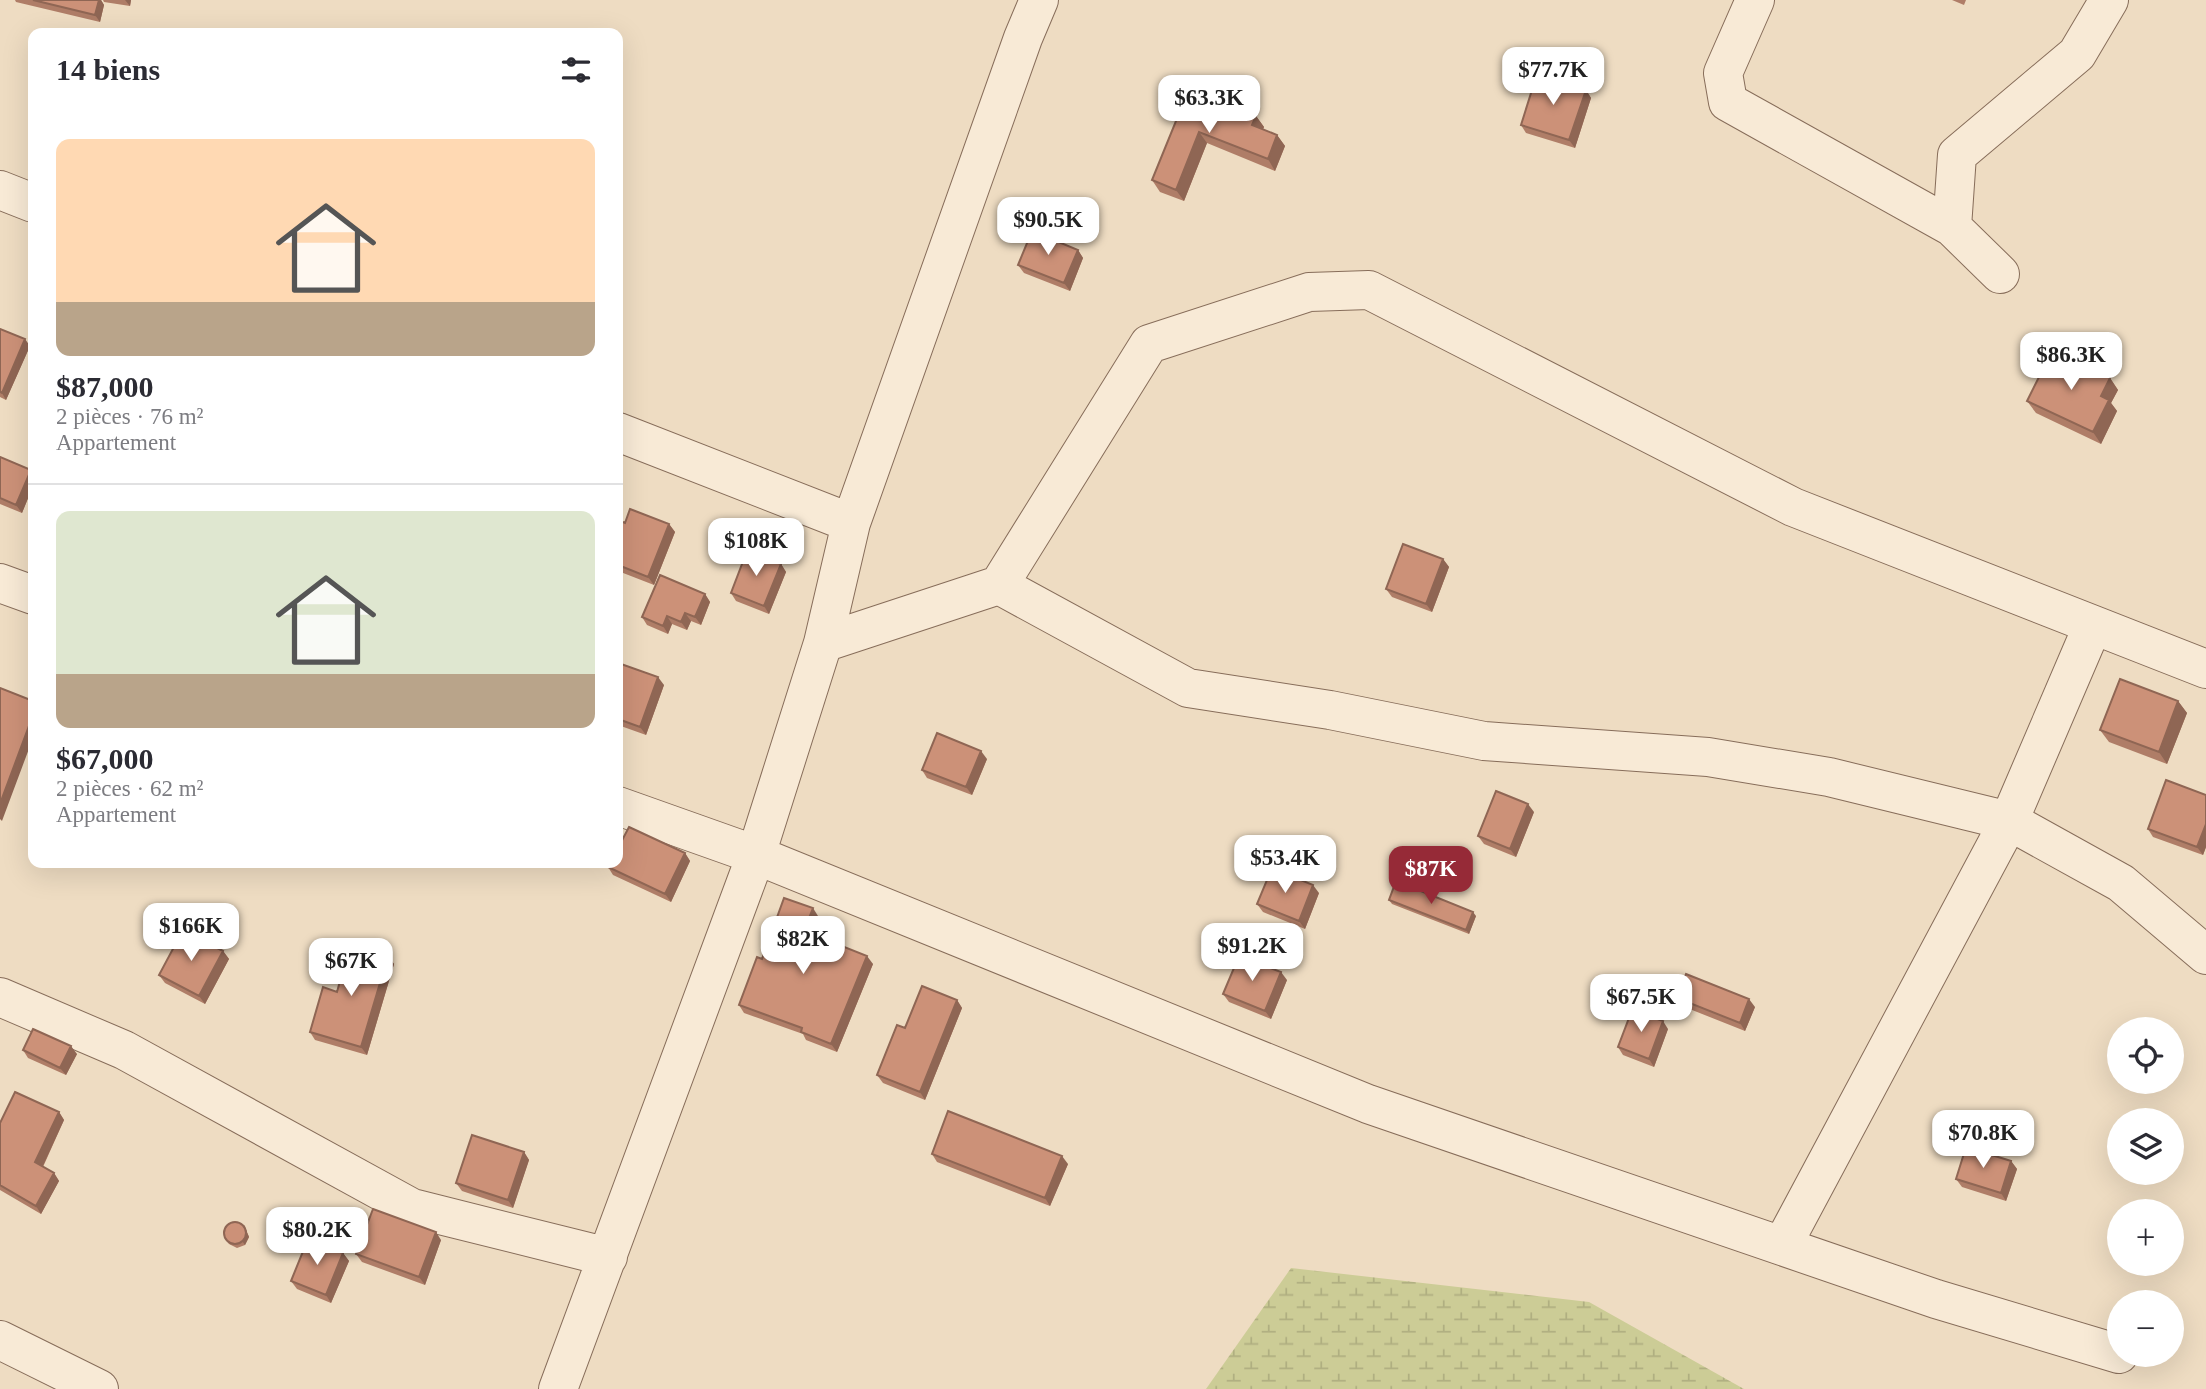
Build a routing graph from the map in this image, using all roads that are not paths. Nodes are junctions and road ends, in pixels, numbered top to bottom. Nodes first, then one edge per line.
1 (1039, 0) edge
2 (1755, 0) edge
3 (2109, 0) edge
4 (0, 190) edge
5 (28, 201) edge
6 (1952, 227) junction
7 (2000, 274) dead end
8 (623, 434) edge
9 (851, 523) junction
10 (0, 583) edge
11 (999, 584) junction
12 (28, 593) edge
13 (2093, 625) junction
14 (823, 643) junction
15 (2206, 669) edge
16 (623, 808) edge
17 (2009, 821) junction
18 (755, 855) junction
19 (2206, 955) edge
20 (0, 998) edge
21 (1782, 1246) junction
22 (608, 1257) junction
23 (0, 1340) edge
24 (2107, 1350) edge
25 (99, 1389) edge
26 (558, 1389) edge

1 - 9 street
2 - 6 street
3 - 6 street
4 - 5 street
6 - 7 street
8 - 9 street
9 - 14 street
10 - 12 street
11 - 13 street
11 - 14 street
11 - 17 street
13 - 15 street
13 - 17 street
14 - 18 street
16 - 18 street
17 - 19 street
17 - 21 street
18 - 21 street
18 - 22 street
20 - 22 street
21 - 24 street
22 - 26 street
23 - 25 street

